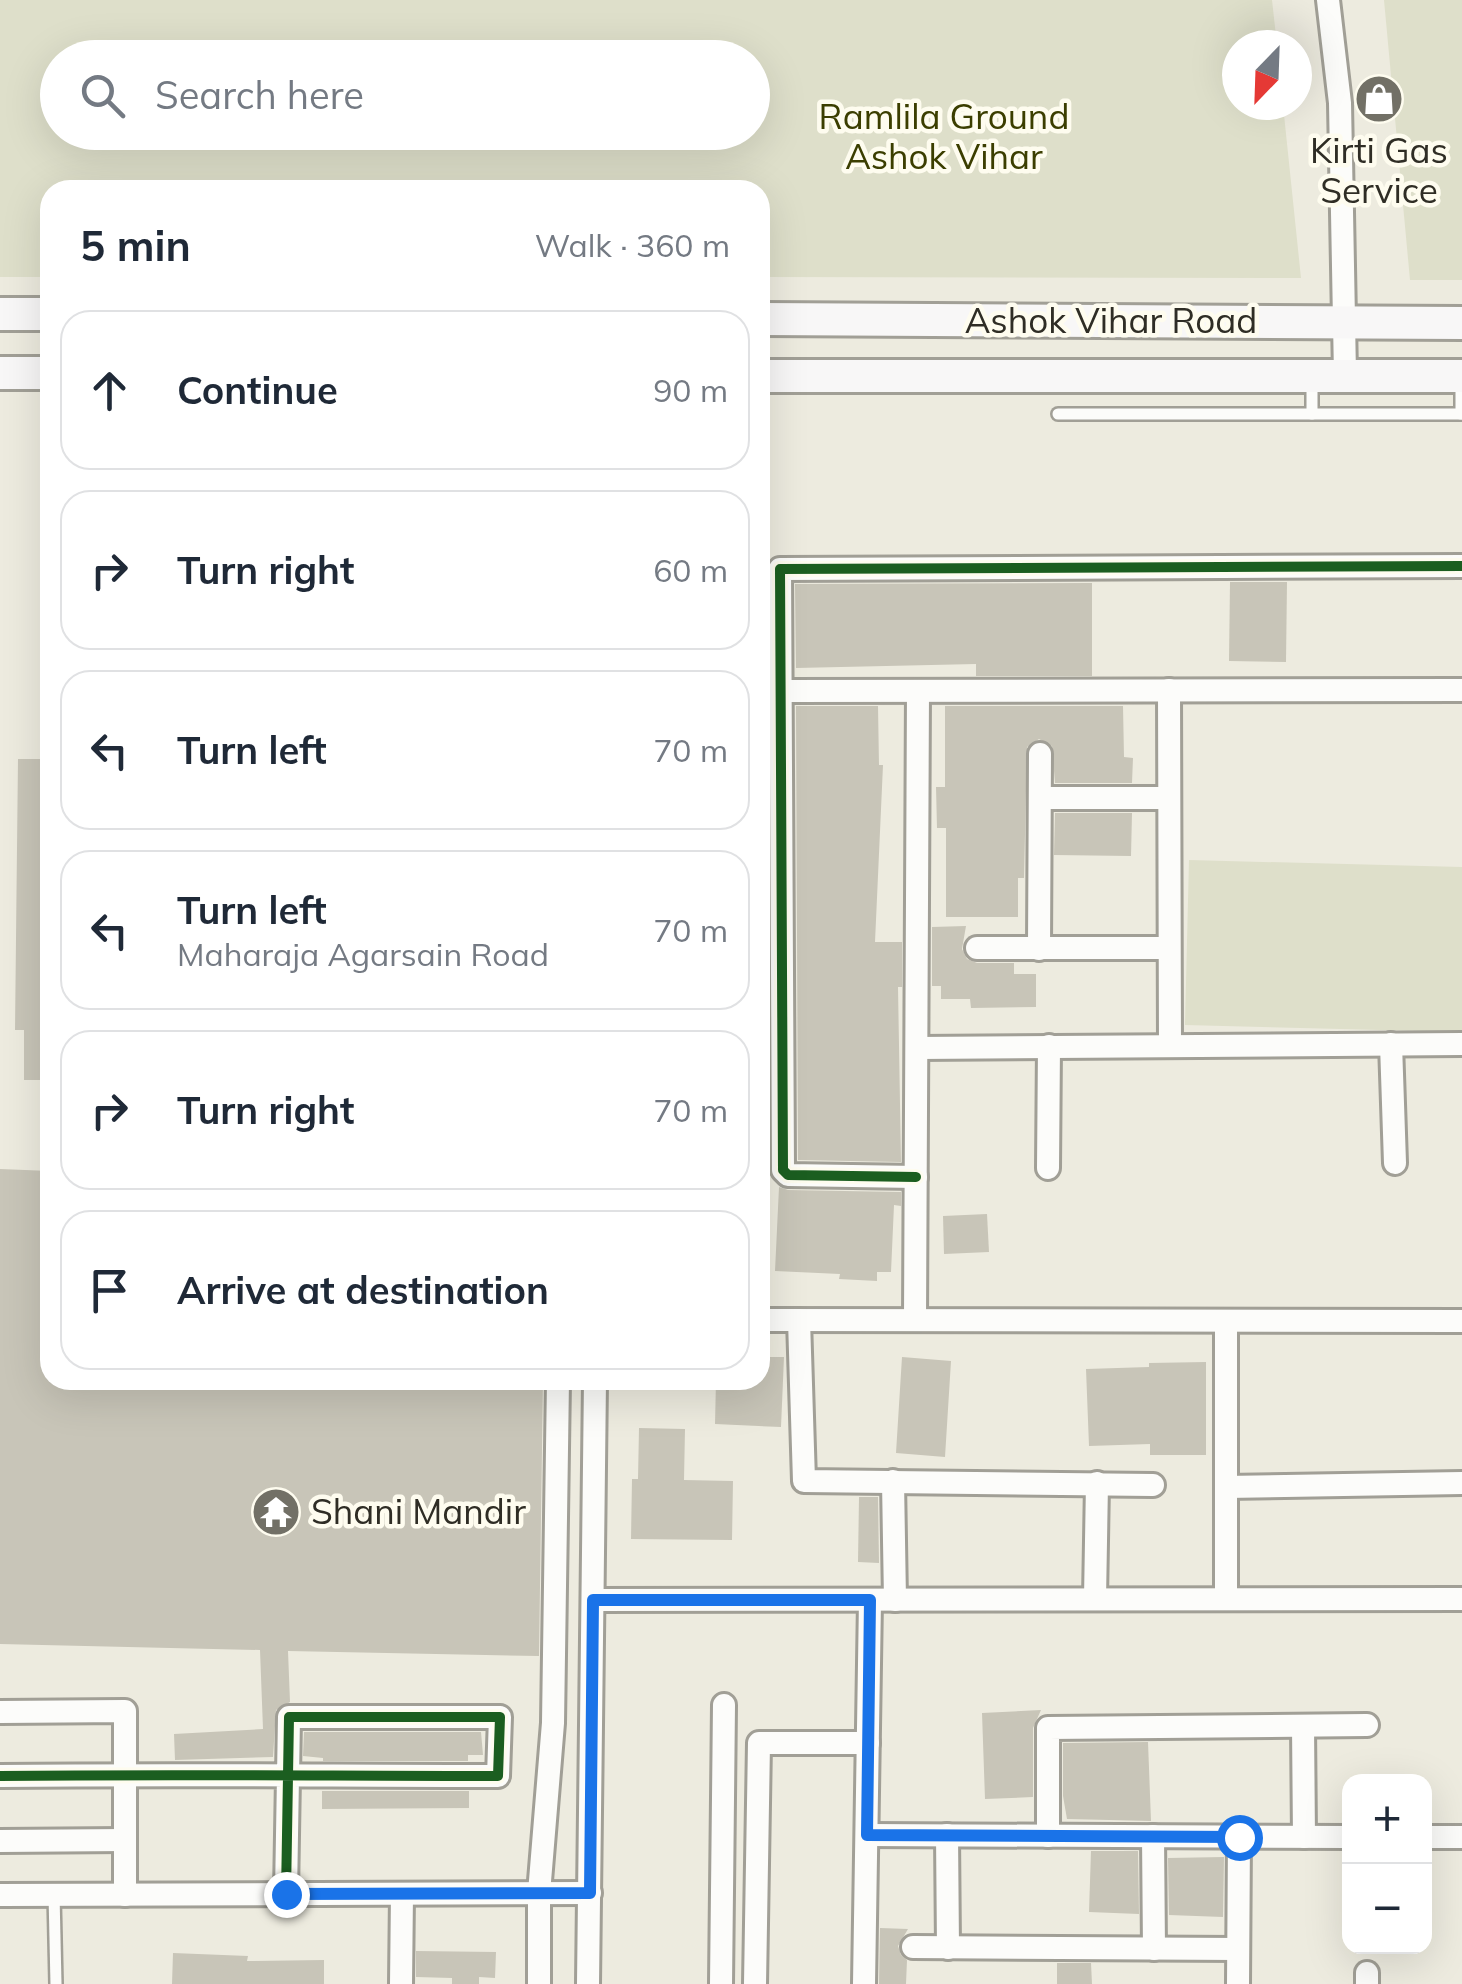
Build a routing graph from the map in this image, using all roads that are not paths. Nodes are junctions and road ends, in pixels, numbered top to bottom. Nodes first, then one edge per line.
1 (1328, 0) edge
2 (0, 314) edge
3 (40, 314) edge
4 (770, 319) edge
5 (1346, 322) junction
6 (1462, 324) edge
7 (0, 373) edge
8 (40, 373) edge
9 (1312, 375) junction
10 (1345, 375) junction
11 (770, 376) edge
12 (1461, 376) edge
13 (1058, 414) dead end
14 (1312, 414) junction
15 (1462, 414) edge
16 (1462, 566) edge
17 (1169, 690) junction
18 (1462, 690) edge
19 (781, 691) junction
20 (918, 691) junction
21 (1040, 754) dead end
22 (1040, 798) junction
23 (1169, 798) junction
24 (977, 948) dead end
25 (1039, 948) junction
26 (1170, 948) junction
27 (1391, 1044) junction
28 (1462, 1044) edge
29 (1050, 1046) junction
30 (1170, 1046) junction
31 (918, 1048) junction
32 (1395, 1163) dead end
33 (1048, 1168) dead end
34 (916, 1177) junction
35 (770, 1320) edge
36 (799, 1320) junction
37 (915, 1320) junction
38 (1226, 1320) junction
39 (1462, 1321) edge
40 (558, 1390) edge
41 (595, 1390) edge
42 (893, 1481) junction
43 (1462, 1482) edge
44 (1097, 1484) junction
45 (1153, 1484) dead end
46 (1226, 1488) junction
47 (1226, 1599) junction
48 (1462, 1599) edge
49 (593, 1600) junction
50 (870, 1600) junction
51 (895, 1600) junction
52 (1095, 1600) junction
53 (724, 1704) dead end
54 (0, 1712) edge
55 (1367, 1725) dead end
56 (1303, 1726) junction
57 (868, 1743) junction
58 (126, 1775) junction
59 (0, 1776) edge
60 (288, 1776) junction
61 (867, 1835) junction
62 (946, 1835) junction
63 (1048, 1836) junction
64 (1152, 1836) junction
65 (1239, 1837) junction
66 (1304, 1837) junction
67 (1342, 1837) edge
68 (1432, 1838) edge
69 (1462, 1838) edge
70 (125, 1840) junction
71 (0, 1841) edge
72 (590, 1893) junction
73 (0, 1894) edge
74 (54, 1894) junction
75 (286, 1894) junction
76 (402, 1894) junction
77 (539, 1894) junction
78 (126, 1895) junction
79 (913, 1947) dead end
80 (948, 1948) junction
81 (1154, 1948) junction
82 (1238, 1949) junction
83 (56, 1984) edge
84 (401, 1984) edge
85 (540, 1984) edge
86 (588, 1984) edge
87 (721, 1984) edge
88 (755, 1984) edge
89 (864, 1984) edge
90 (1238, 1984) edge

1 - 5 street
2 - 3 main road
4 - 5 main road, Ashok Vihar Road
5 - 6 main road, Ashok Vihar Road
5 - 10 street
7 - 8 main road
9 - 10 main road, Ashok Vihar Road
9 - 11 main road, Ashok Vihar Road
9 - 14 lane
10 - 12 main road, Ashok Vihar Road
12 - 15 lane
13 - 14 lane
14 - 15 lane
16 - 19 street
17 - 18 street
17 - 20 street
17 - 23 street
19 - 20 street
19 - 34 street
20 - 31 street
21 - 22 street
22 - 23 street
22 - 25 street
23 - 26 street
24 - 25 street
25 - 26 street
26 - 30 street
27 - 28 street
27 - 30 street
27 - 32 street
29 - 30 street
29 - 31 street
29 - 33 street
31 - 34 street
34 - 37 street
35 - 36 street
36 - 37 street
36 - 42 street
37 - 38 street
38 - 39 street
38 - 46 street
40 - 77 street
41 - 49 street
42 - 44 street
42 - 51 street
43 - 46 street
44 - 45 street
44 - 52 street
46 - 47 street
47 - 48 street
47 - 52 street
49 - 50 street
49 - 72 street
50 - 51 street
50 - 57 street
51 - 52 street
53 - 87 street
54 - 58 street
55 - 56 street
56 - 63 street
56 - 66 street
57 - 61 street
57 - 88 street
58 - 59 street
58 - 60 street
58 - 70 street
60 - 60 street
60 - 75 street
61 - 62 street
61 - 89 street
62 - 63 street
62 - 80 street
63 - 64 street
64 - 65 street
64 - 81 street
65 - 66 street
65 - 82 street
66 - 67 street
68 - 69 street
70 - 71 street
70 - 78 street
72 - 77 street
72 - 86 street
73 - 74 street
74 - 78 street
74 - 83 lane
75 - 76 street
75 - 78 street
76 - 77 street
76 - 84 street
77 - 85 street
79 - 80 street
80 - 81 street
81 - 82 street
82 - 90 street

